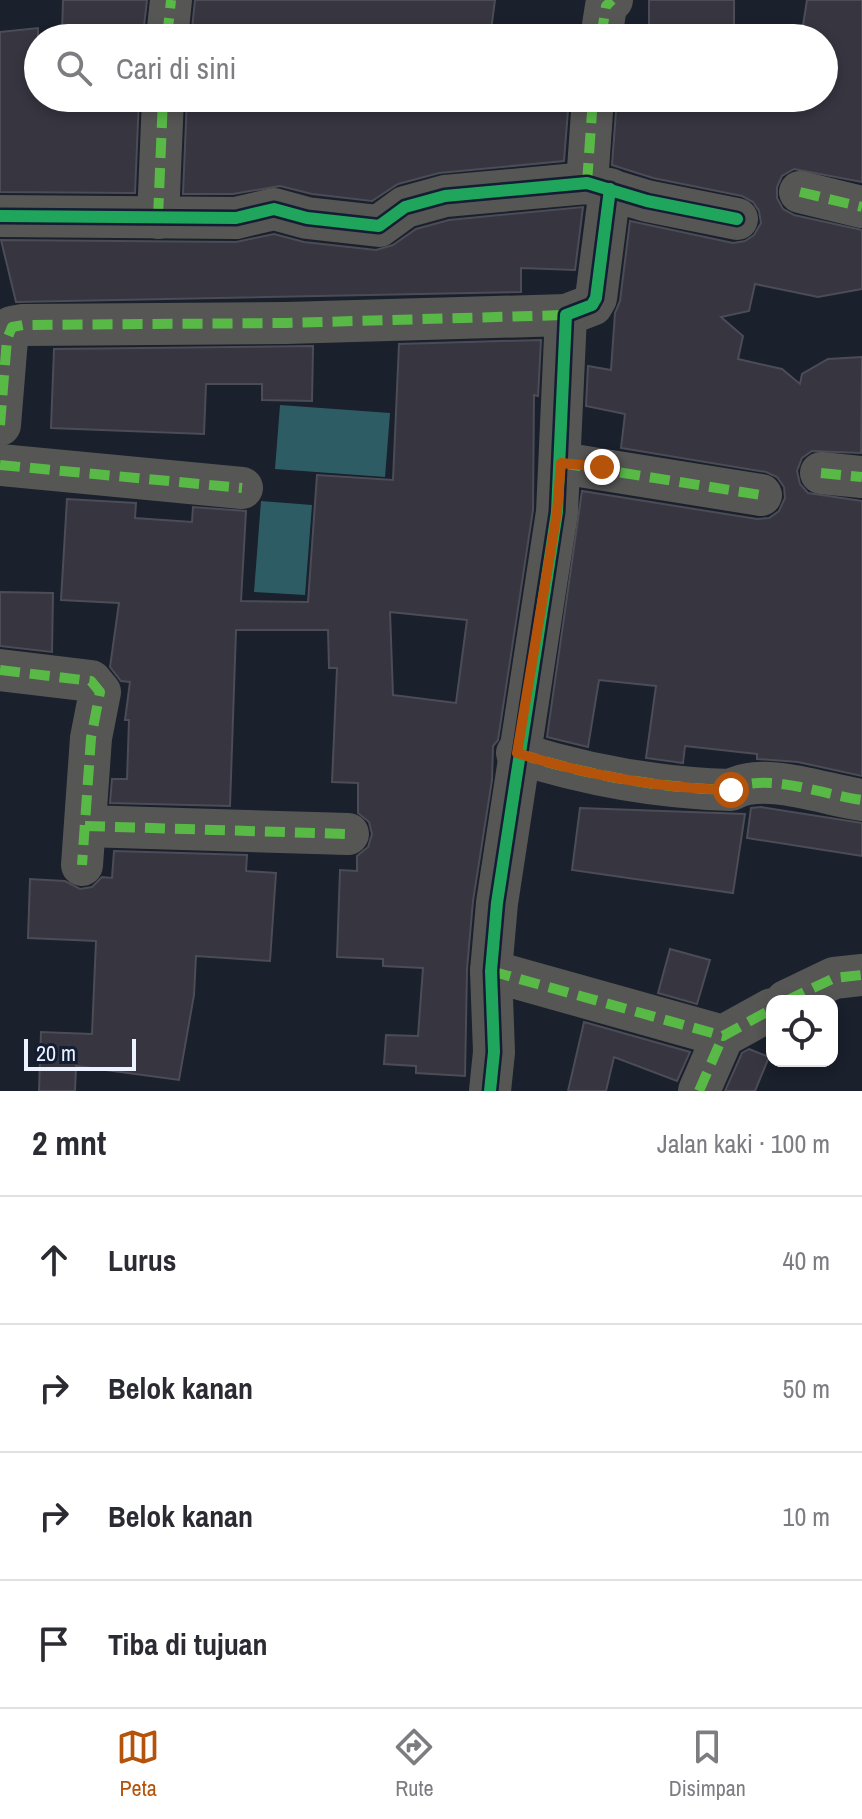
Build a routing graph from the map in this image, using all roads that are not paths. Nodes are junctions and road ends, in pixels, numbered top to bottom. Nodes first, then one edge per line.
1 (171, 0) edge
2 (612, 0) edge
3 (168, 24) edge
4 (603, 24) edge
5 (162, 112) edge
6 (594, 112) edge
7 (599, 186) junction
8 (800, 192) dead end
9 (862, 207) edge
10 (0, 216) edge
11 (158, 218) junction
12 (737, 219) dead end
13 (566, 315) junction
14 (0, 425) edge
15 (561, 463) junction
16 (0, 465) edge
17 (821, 473) dead end
18 (862, 477) edge
19 (242, 488) dead end
20 (761, 495) dead end
21 (0, 670) edge
22 (517, 753) junction
23 (862, 800) edge
24 (348, 834) dead end
25 (491, 971) junction
26 (862, 975) edge
27 (799, 995) edge
28 (766, 1012) edge
29 (723, 1036) junction
30 (490, 1091) edge
31 (699, 1091) edge

1 - 3 street
2 - 4 street
5 - 11 street
6 - 7 street
7 - 11 street
7 - 12 street
7 - 13 street
8 - 9 street
10 - 11 street
13 - 14 street
13 - 15 street
15 - 20 street
15 - 22 street
16 - 19 street
17 - 18 street
21 - 24 street
22 - 23 street
22 - 25 street
25 - 29 street
25 - 30 street
26 - 27 street
28 - 29 street
29 - 31 street

